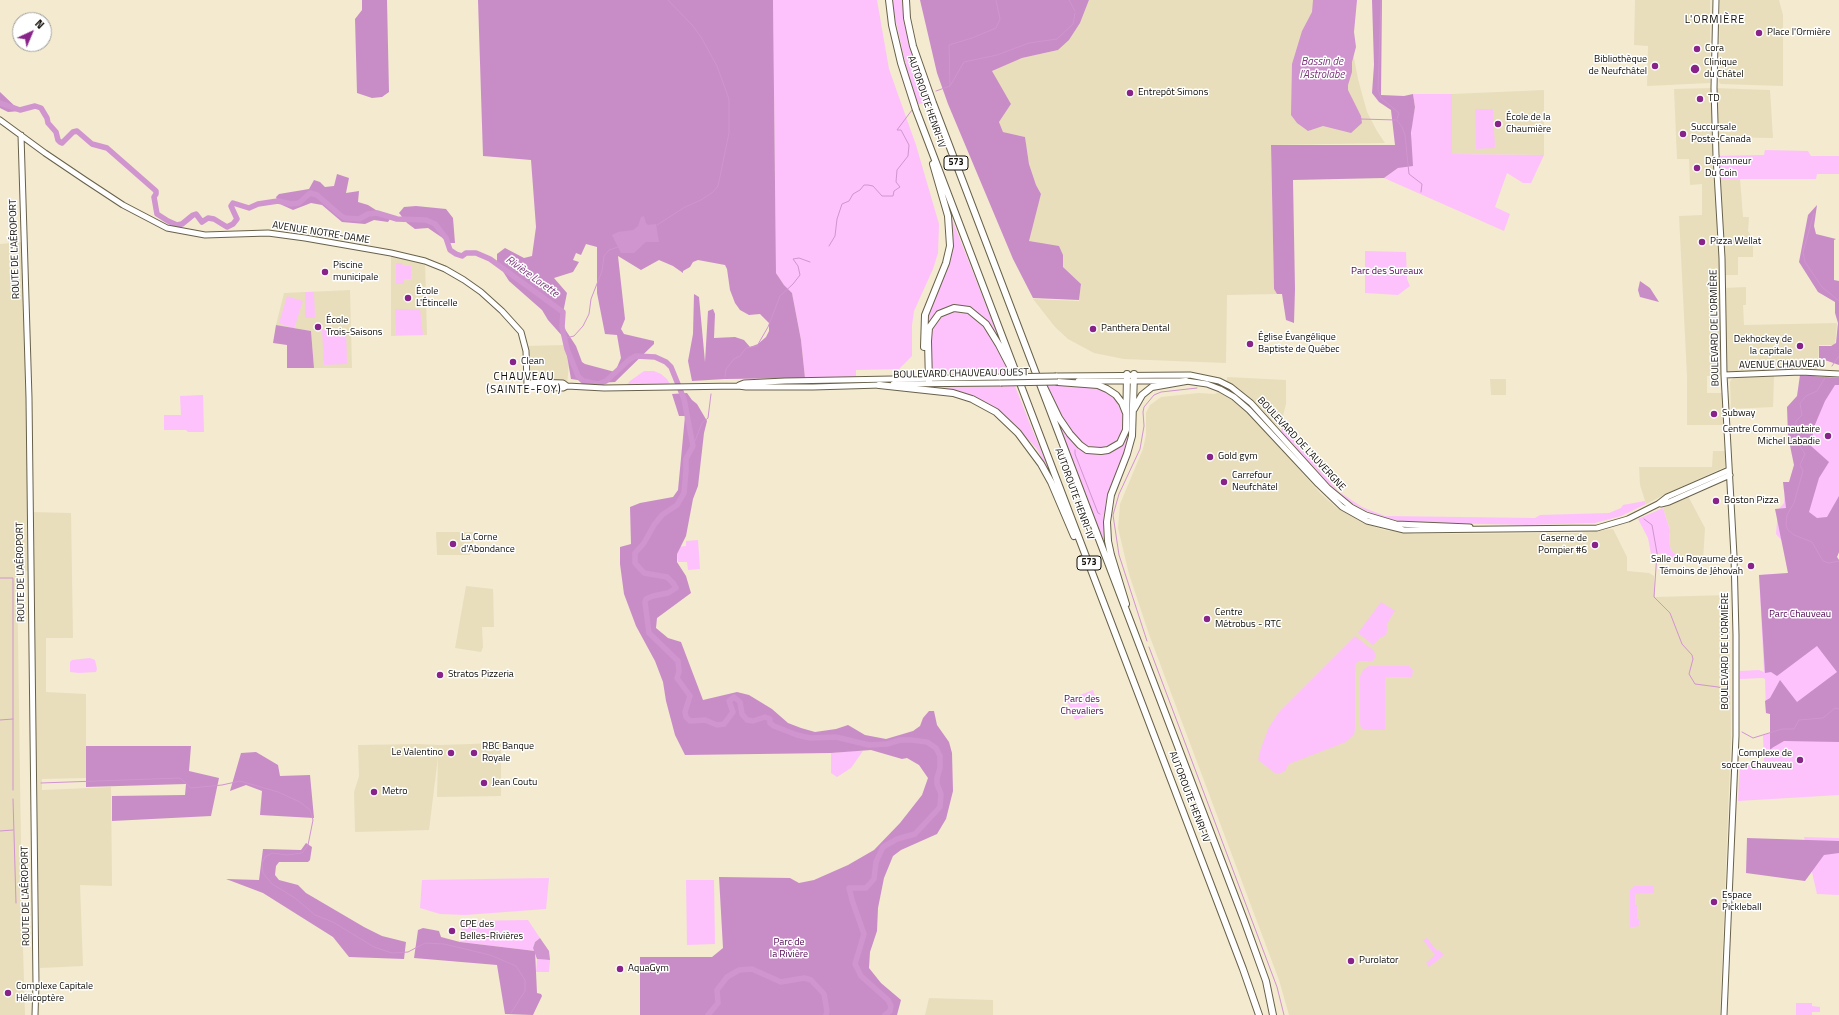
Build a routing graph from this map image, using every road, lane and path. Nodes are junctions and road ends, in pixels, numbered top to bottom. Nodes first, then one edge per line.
1 (889, 0) edge
2 (906, 0) edge
3 (1716, 0) edge
4 (917, 111) junction
5 (0, 120) edge
6 (21, 135) junction
7 (1016, 324) junction
8 (1839, 374) edge
9 (1724, 375) junction
10 (1127, 377) junction
11 (1134, 377) junction
12 (1057, 379) junction
13 (927, 381) junction
14 (1186, 381) junction
15 (527, 384) joint
16 (879, 385) junction
17 (738, 386) junction
18 (1134, 410) junction
19 (1127, 416) junction
20 (1729, 472) junction
21 (1056, 475) junction
22 (1481, 529) junction
23 (1140, 649) junction
24 (1122, 651) junction
25 (1266, 981) junction
26 (36, 1013) edge
27 (1259, 1015) edge
28 (1273, 1015) edge
29 (1276, 1015) edge
30 (1724, 1015) edge

1 - 4 highway, AUTOROUTE HENRI-IV / 573
2 - 7 highway, AUTOROUTE HENRI-IV / 573
3 - 9 main road, BOULEVARD DE L'ORMIÈRE
4 - 13 highway
4 - 21 highway, AUTOROUTE HENRI-IV / 573
5 - 6 main road, AVENUE NOTRE-DAME
6 - 15 main road, AVENUE NOTRE-DAME
6 - 26 main road, ROUTE DE L'AÉROPORT
7 - 19 highway
7 - 23 highway, AUTOROUTE HENRI-IV / 573
8 - 9 main road, AVENUE CHAUVEAU
9 - 20 main road, BOULEVARD DE L'ORMIÈRE
10 - 11 main road, BOULEVARD CHAUVEAU OUEST
10 - 12 main road, BOULEVARD CHAUVEAU OUEST
10 - 19 highway
11 - 14 main road, BOULEVARD CHAUVEAU OUEST
11 - 18 highway
11 - 22 main road, BOULEVARD DE L'AUVERGNE
12 - 13 main road, BOULEVARD CHAUVEAU OUEST, bridge
12 - 19 highway
13 - 16 main road, BOULEVARD CHAUVEAU OUEST
13 - 17 main road, BOULEVARD CHAUVEAU OUEST
13 - 21 highway
14 - 18 highway
14 - 22 main road, BOULEVARD DE L'AUVERGNE
15 - 17 main road, BOULEVARD CHAUVEAU OUEST
16 - 17 main road, BOULEVARD CHAUVEAU OUEST
16 - 24 highway
18 - 23 highway
20 - 22 main road, BOULEVARD DE L'AUVERGNE
20 - 30 main road, BOULEVARD DE L'ORMIÈRE
21 - 24 highway, AUTOROUTE HENRI-IV / 573
23 - 25 highway, AUTOROUTE HENRI-IV / 573
24 - 27 highway, AUTOROUTE HENRI-IV / 573
25 - 28 highway, AUTOROUTE HENRI-IV
25 - 29 highway

